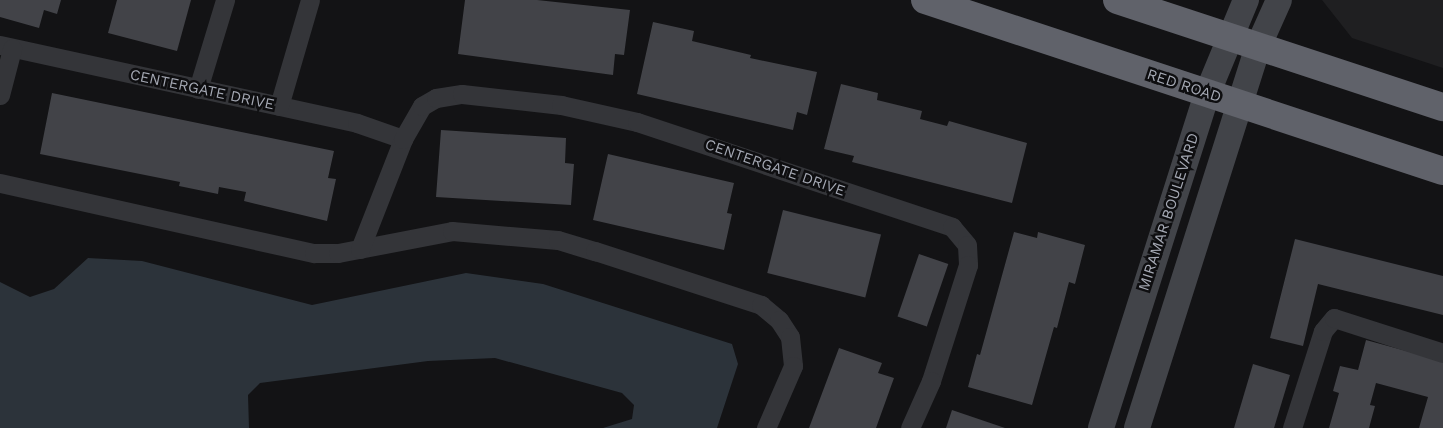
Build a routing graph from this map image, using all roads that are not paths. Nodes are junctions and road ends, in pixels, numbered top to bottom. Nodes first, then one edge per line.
1 (225, 0) edge
2 (310, 0) edge
3 (925, 0) edge
4 (1117, 0) edge
5 (1246, 0) edge
6 (1279, 0) edge
7 (1229, 37) junction
8 (6, 47) edge
9 (1258, 47) junction
10 (198, 89) junction
11 (1207, 94) junction
12 (0, 95) edge
13 (1242, 105) junction
14 (279, 106) junction
15 (1443, 107) edge
16 (403, 139) junction
17 (1443, 171) edge
18 (0, 183) edge
19 (360, 250) junction
20 (1443, 353) edge
21 (766, 428) edge
22 (910, 428) edge
23 (1101, 428) edge
24 (1137, 428) edge
25 (1292, 428) edge

1 - 10 street
2 - 14 street
3 - 11 highway, RED ROAD
4 - 7 highway
5 - 7 street, MIRAMAR BOULEVARD
6 - 9 street
7 - 9 highway
7 - 11 street, MIRAMAR BOULEVARD
8 - 10 street, CENTERGATE DRIVE
8 - 12 street
9 - 13 street
9 - 15 highway
10 - 14 street, CENTERGATE DRIVE
11 - 13 highway, RED ROAD
11 - 23 street, MIRAMAR BOULEVARD
13 - 17 highway, RED ROAD
13 - 24 street
14 - 16 street, CENTERGATE DRIVE
16 - 19 street, CENTERGATE DRIVE
16 - 22 street, CENTERGATE DRIVE
18 - 19 street
19 - 21 street
20 - 25 street

